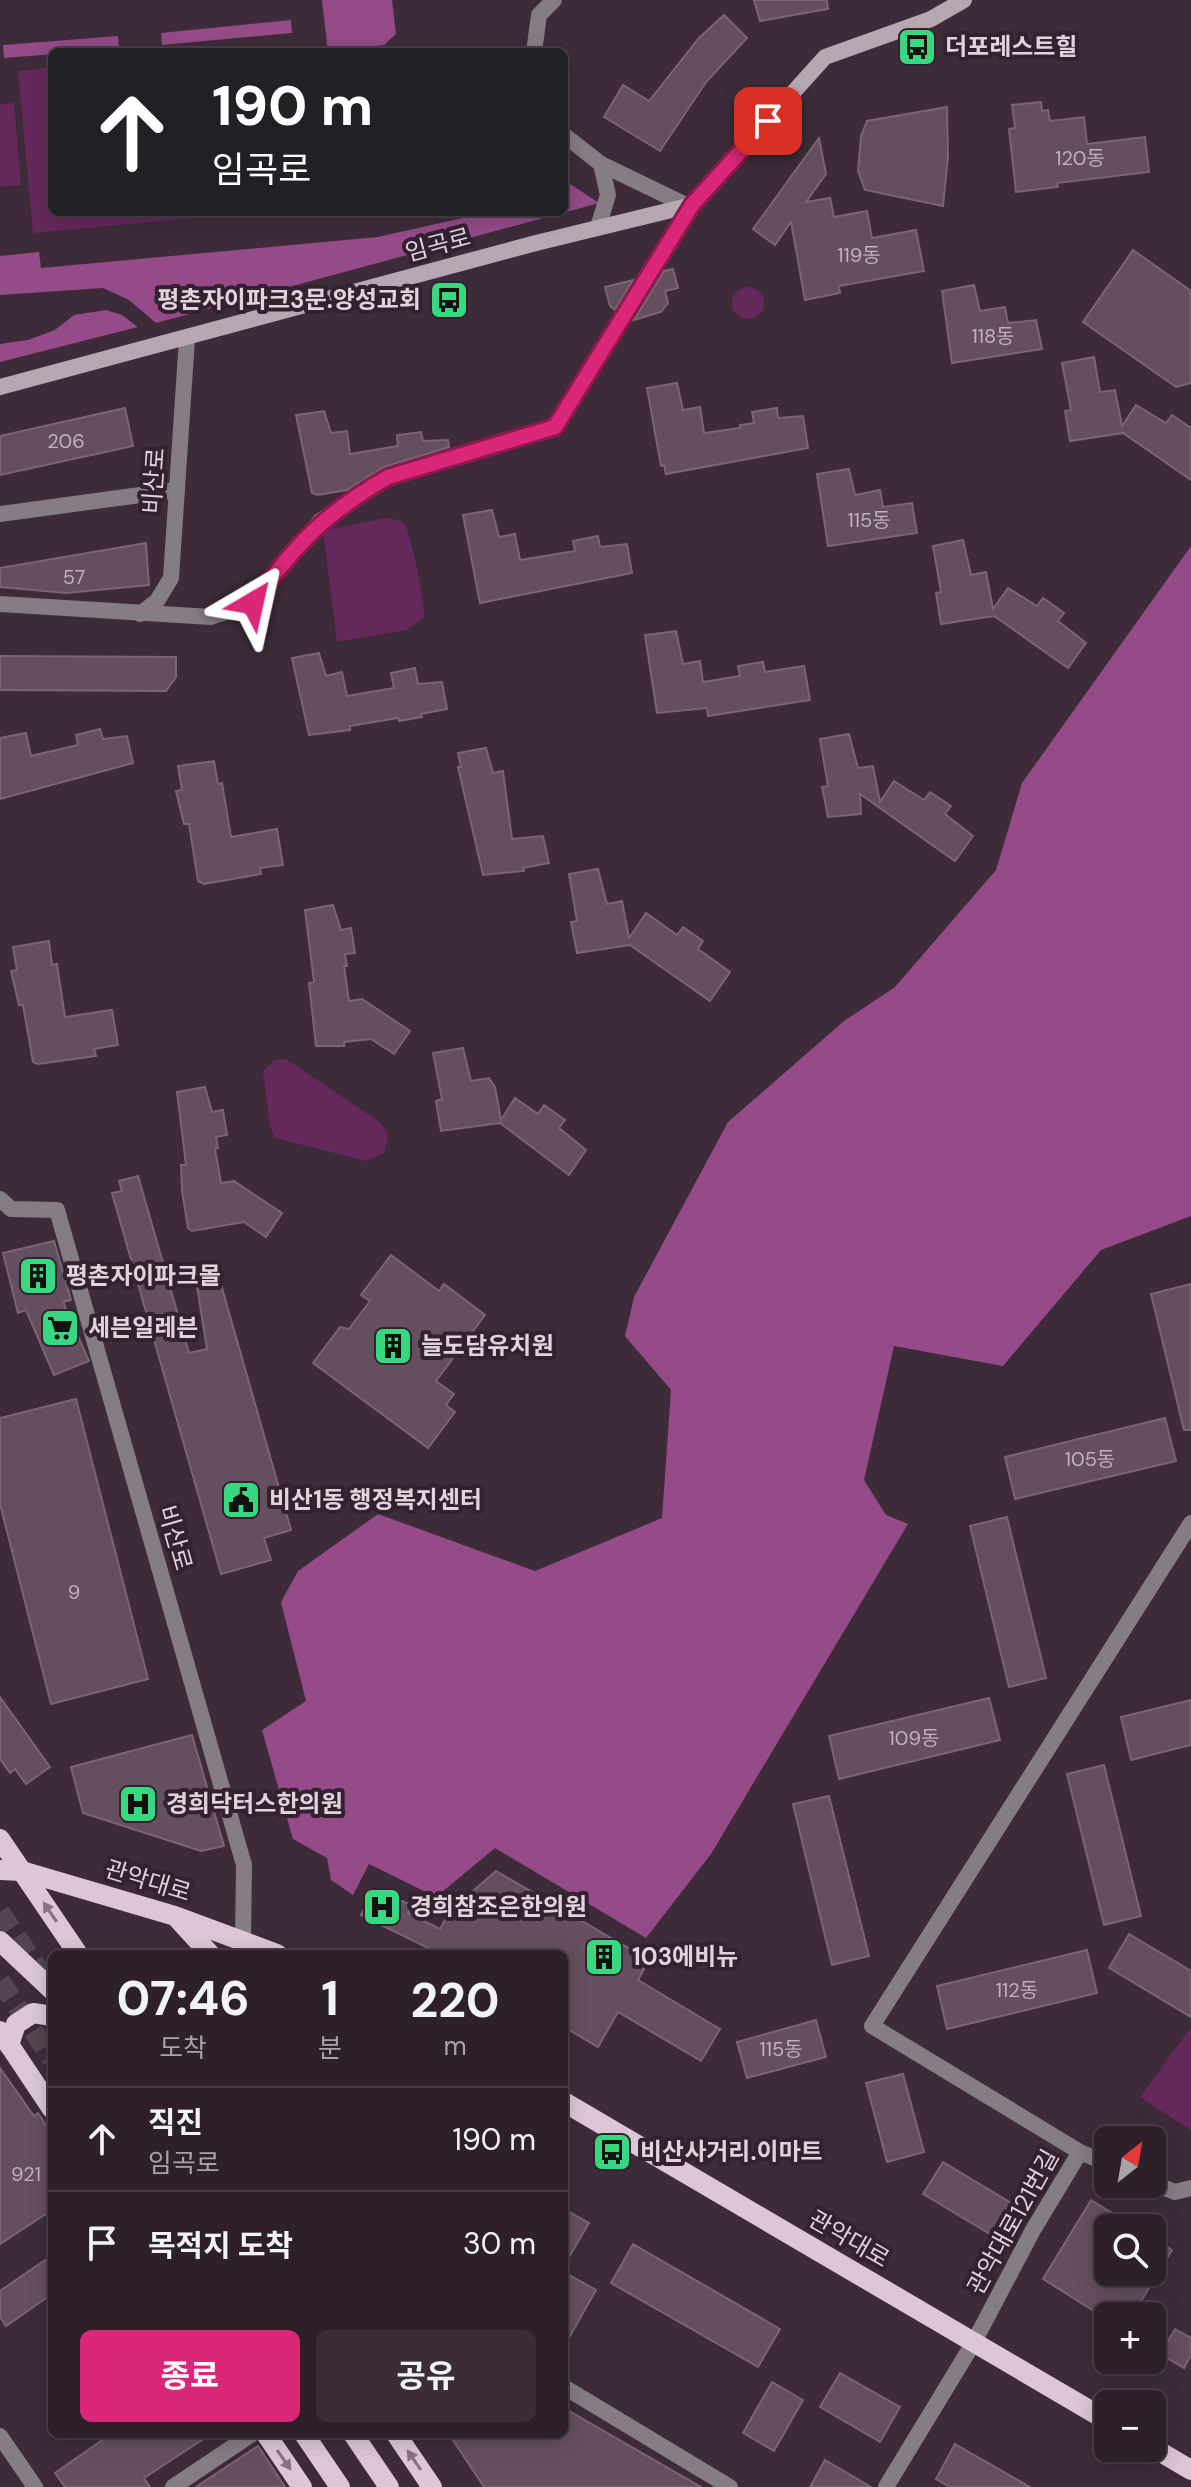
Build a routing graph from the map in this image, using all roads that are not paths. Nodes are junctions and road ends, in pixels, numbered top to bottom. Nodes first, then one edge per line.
1 (554, 0) edge
2 (964, 0) edge
3 (535, 48) edge
4 (568, 138) edge
5 (601, 164) junction
6 (690, 206) junction
7 (598, 227) junction
8 (187, 339) junction
9 (0, 387) edge
10 (177, 490) junction
11 (0, 514) edge
12 (0, 604) edge
13 (140, 614) junction
14 (4, 1207) edge
15 (1191, 1523) edge
16 (0, 1839) edge
17 (0, 1860) edge
18 (0, 1870) edge
19 (22, 1871) junction
20 (175, 1916) junction
21 (243, 1940) junction
22 (0, 1941) edge
23 (75, 1950) edge
24 (206, 1950) edge
25 (267, 1950) edge
26 (48, 1986) edge
27 (48, 2015) edge
28 (3, 2043) edge
29 (48, 2104) edge
30 (568, 2104) edge
31 (1080, 2152) junction
32 (1094, 2158) edge
33 (1166, 2188) edge
34 (1191, 2188) edge
35 (974, 2342) junction
36 (568, 2389) edge
37 (1094, 2413) edge
38 (0, 2436) edge
39 (246, 2438) edge
40 (269, 2438) edge
41 (307, 2438) edge
42 (356, 2438) edge
43 (399, 2438) edge
44 (1166, 2455) edge
45 (1191, 2470) edge
46 (35, 2487) edge
47 (173, 2487) edge
48 (302, 2487) edge
49 (340, 2487) edge
50 (389, 2487) edge
51 (432, 2487) edge
52 (730, 2487) edge
53 (886, 2487) edge

1 - 3 street
2 - 6 street
4 - 5 street
5 - 6 street
5 - 7 street
6 - 7 street, 임곡로
6 - 13 street
7 - 8 street, 임곡로
8 - 9 street, 임곡로
8 - 10 street, 비산로
10 - 11 street
10 - 13 street, 비산로
12 - 13 street
14 - 21 street, 비산로
15 - 31 street
16 - 19 main road
17 - 19 main road
18 - 19 main road, 관악대로
19 - 20 main road, 관악대로
23 -> 19 main road
20 - 21 main road, 관악대로
20 - 24 main road
21 - 25 main road, 관악대로
22 - 26 main road
27 - 28 main road
28 - 29 main road
30 - 35 main road, 관악대로
31 - 32 street, 관악대로121번길
31 - 35 street, 관악대로121번길
33 - 34 street
35 - 37 main road, 관악대로
35 - 53 street, 관악대로121번길
36 - 52 street
38 - 46 street
39 - 47 street
40 -> 48 main road
41 - 49 main road
42 - 50 main road
51 -> 43 main road
44 - 45 main road

